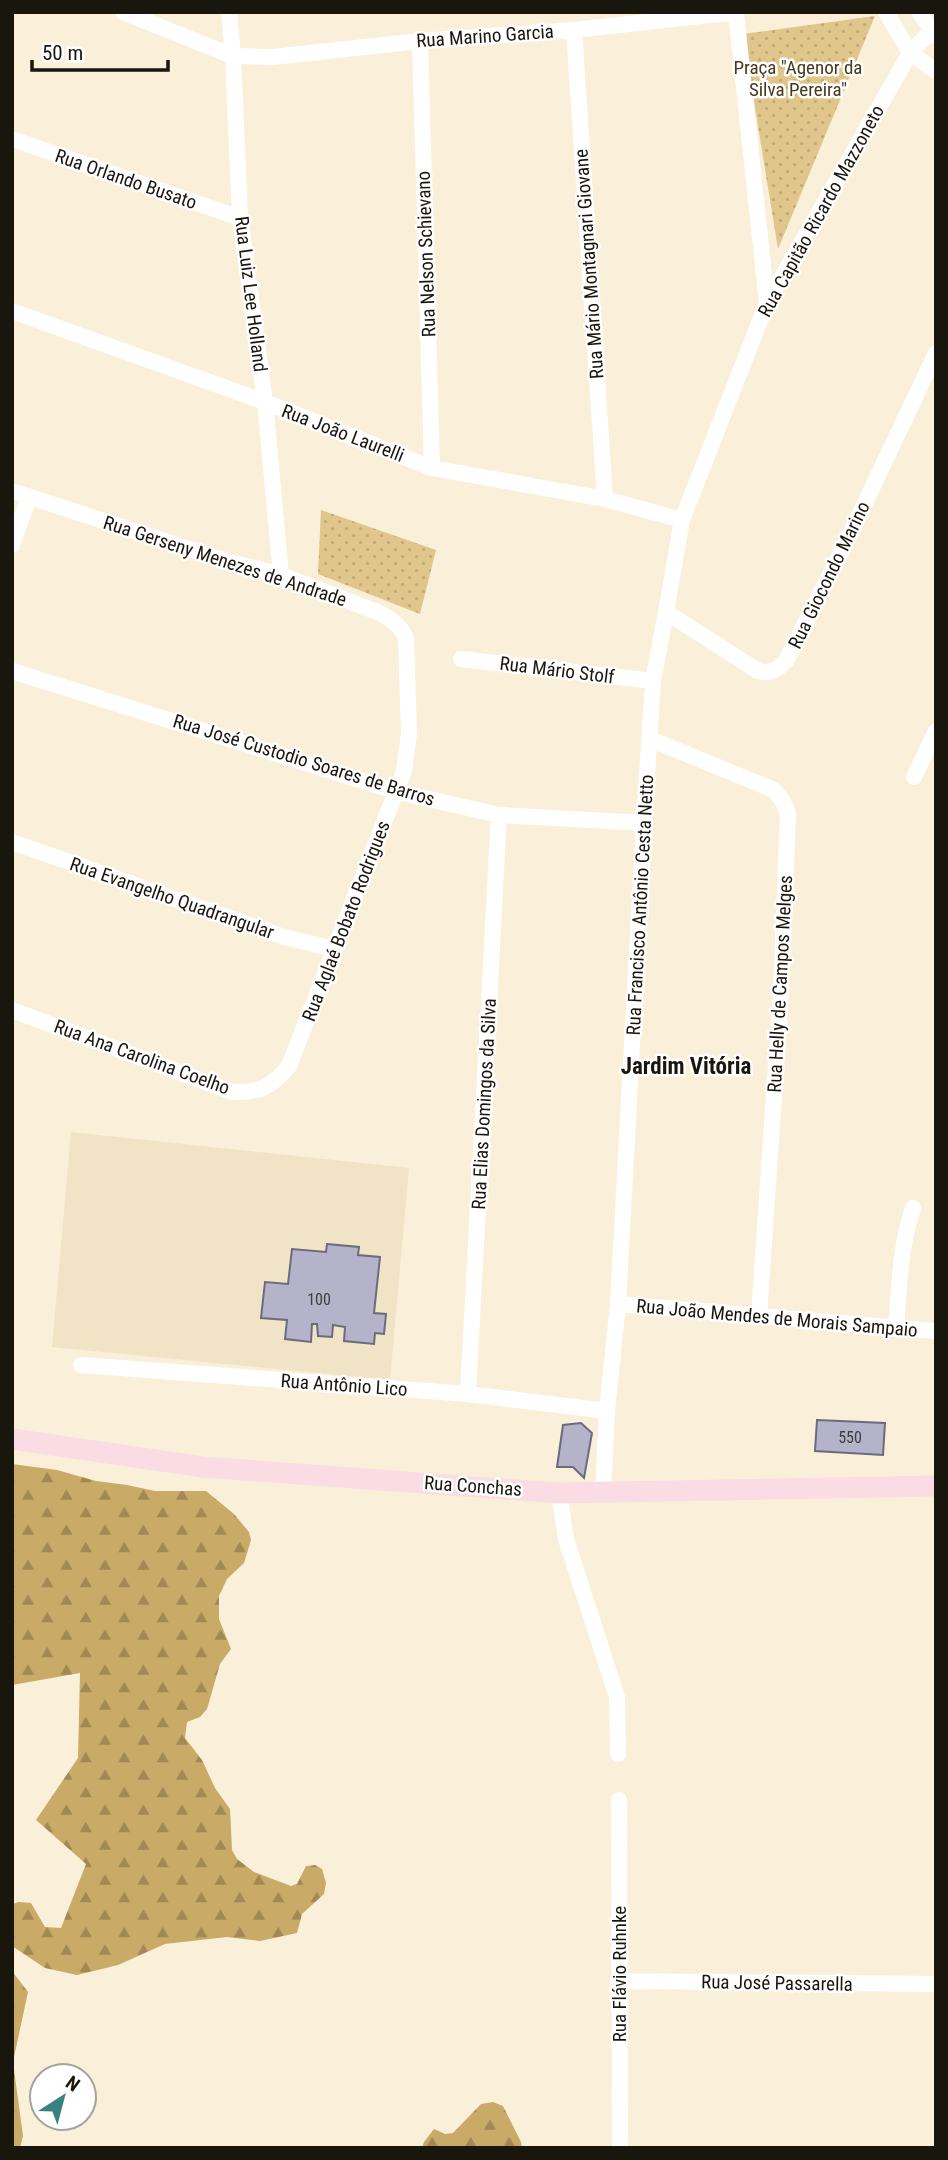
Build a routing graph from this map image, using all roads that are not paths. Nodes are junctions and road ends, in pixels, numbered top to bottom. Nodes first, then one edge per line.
1 (123, 12) edge
2 (229, 12) edge
3 (736, 12) edge
4 (886, 12) edge
5 (919, 12) edge
6 (574, 30) junction
7 (934, 33) edge
8 (420, 41) junction
9 (910, 53) junction
10 (233, 56) junction
11 (936, 71) edge
12 (12, 139) edge
13 (240, 218) junction
14 (766, 303) junction
15 (12, 311) edge
16 (936, 353) edge
17 (265, 402) junction
18 (432, 468) junction
19 (12, 491) edge
20 (29, 497) junction
21 (605, 499) junction
22 (682, 520) junction
23 (12, 545) edge
24 (281, 575) junction
25 (666, 612) junction
26 (461, 659) dead end
27 (12, 671) edge
28 (653, 681) junction
29 (936, 732) edge
30 (650, 739) junction
31 (914, 778) dead end
32 (398, 792) junction
33 (499, 815) junction
34 (643, 823) junction
35 (12, 842) edge
36 (334, 949) junction
37 (12, 1010) edge
38 (296, 1051) joint
39 (913, 1208) dead end
40 (618, 1304) junction
41 (759, 1316) junction
42 (896, 1328) junction
43 (936, 1331) edge
44 (81, 1365) dead end
45 (468, 1394) junction
46 (607, 1410) junction
47 (12, 1439) edge
48 (936, 1486) edge
49 (603, 1491) junction
50 (559, 1493) junction
51 (618, 1754) dead end
52 (619, 1800) dead end
53 (618, 1981) junction
54 (936, 1984) edge
55 (620, 2148) edge

1 - 10 street
2 - 10 street, Rua Luiz Lee Holland
3 - 6 street, Rua Marino Garcia
3 - 14 street
4 - 9 street
5 - 7 street
6 - 8 street, Rua Marino Garcia
6 - 21 street, Rua Mário Montagnari Giovane
7 - 9 street, Rua Capitão Ricardo Mazzoneto
8 - 10 street, Rua Marino Garcia
8 - 18 street, Rua Nelson Schievano
9 - 11 street
9 - 14 street, Rua Capitão Ricardo Mazzoneto
10 - 13 street, Rua Luiz Lee Holland
12 - 13 street, Rua Orlando Busato
13 - 17 street, Rua Luiz Lee Holland
14 - 22 street, Rua Capitão Ricardo Mazzoneto
15 - 17 street, Rua João Laurelli
16 - 25 street, Rua Giocondo Marino
17 - 18 street, Rua João Laurelli
17 - 24 street, Rua Luiz Lee Holland
18 - 21 street, Rua João Laurelli
19 - 20 street, Rua Gerseny Menezes de Andrade
20 - 23 street
20 - 24 street, Rua Gerseny Menezes de Andrade
21 - 22 street, Rua João Laurelli
22 - 25 street
24 - 32 street, Rua Gerseny Menezes de Andrade
25 - 28 street, Rua Francisco Antônio Cesta Netto
26 - 28 street, Rua Mário Stolf
27 - 32 street, Rua José Custodio Soares de Barros
28 - 30 street, Rua Francisco Antônio Cesta Netto
29 - 31 street
30 - 34 street, Rua Francisco Antônio Cesta Netto
30 - 41 street, Rua Helly de Campos Melges
32 - 33 street, Rua José Custodio Soares de Barros
32 - 36 street, Rua Aglaé Bobato Rodrigues
33 - 34 street, Rua José Custodio Soares de Barros
33 - 45 street, Rua Elias Domingos da Silva
34 - 40 street, Rua Francisco Antônio Cesta Netto
35 - 36 street, Rua Evangelho Quadrangular
36 - 38 street, Rua Aglaé Bobato Rodrigues
37 - 38 street, Rua Ana Carolina Coelho
39 - 42 street
40 - 41 street, Rua João Mendes de Morais Sampaio
40 - 46 street, Rua Francisco Antônio Cesta Netto
41 - 42 street, Rua João Mendes de Morais Sampaio
42 - 43 street, Rua João Mendes de Morais Sampaio
44 - 45 street, Rua Antônio Lico
45 - 46 street, Rua Antônio Lico
46 - 49 street, Rua Francisco Antônio Cesta Netto
47 - 50 main road, Rua Conchas
48 - 49 main road, Rua Conchas
49 - 50 main road, Rua Conchas
50 - 51 street
52 - 53 street, Rua Flávio Ruhnke
53 - 54 street, Rua José Passarella
53 - 55 street, Rua Flávio Ruhnke

